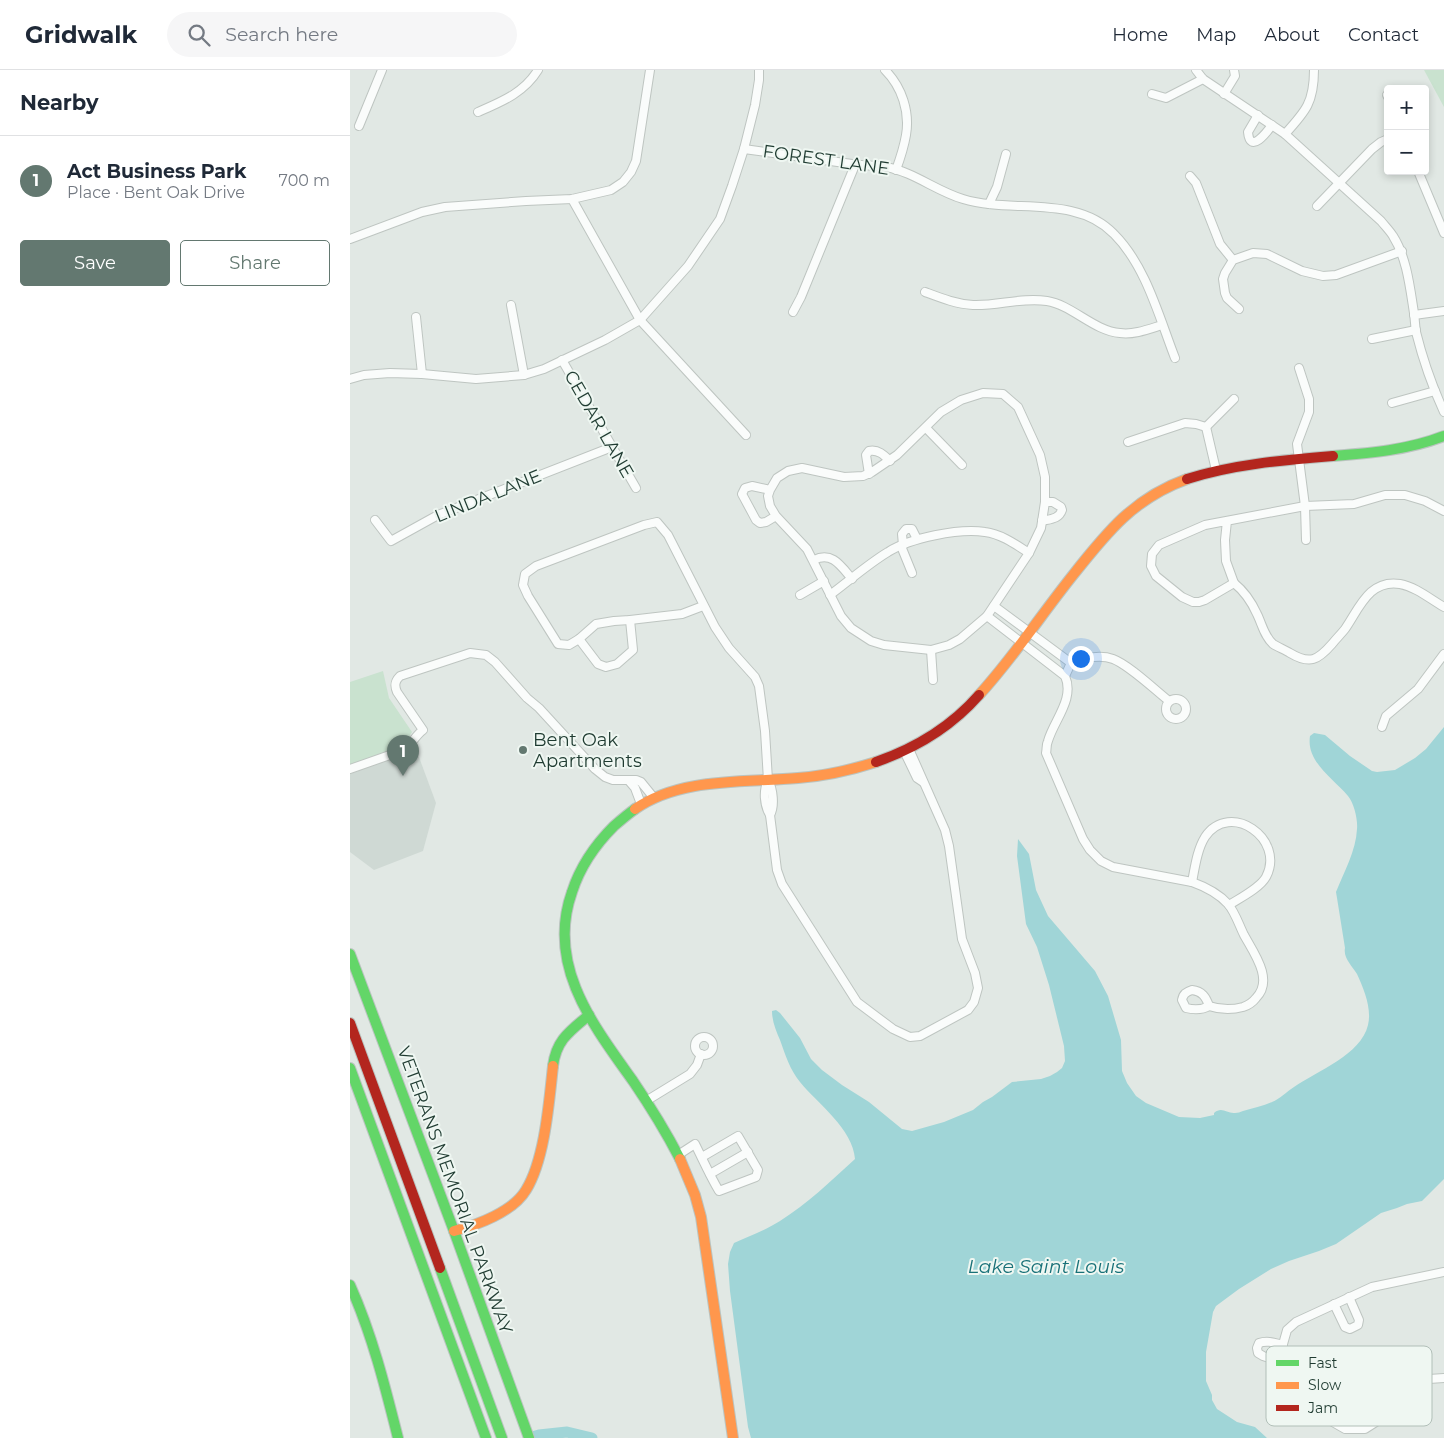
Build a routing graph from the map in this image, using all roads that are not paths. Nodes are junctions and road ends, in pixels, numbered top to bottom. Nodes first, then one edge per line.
1 (382, 70) edge
2 (538, 70) edge
3 (650, 70) edge
4 (760, 70) edge
5 (885, 70) edge
6 (1196, 70) edge
7 (1234, 70) edge
8 (1314, 70) edge
9 (1203, 79) junction
10 (1152, 94) dead end
11 (1224, 94) junction
12 (478, 112) dead end
13 (1258, 115) junction
14 (1272, 125) junction
15 (359, 126) dead end
16 (1285, 134) junction
17 (1384, 141) edge
18 (744, 149) junction
19 (1006, 154) dead end
20 (855, 164) junction
21 (896, 170) junction
22 (1420, 175) edge
23 (1190, 176) dead end
24 (1340, 183) junction
25 (572, 199) junction
26 (989, 204) junction
27 (1317, 206) dead end
28 (1444, 233) edge
29 (350, 239) edge
30 (1402, 251) junction
31 (1233, 260) junction
32 (925, 292) dead end
33 (511, 305) dead end
34 (1239, 309) dead end
35 (1444, 311) edge
36 (793, 312) dead end
37 (1414, 315) junction
38 (416, 317) dead end
39 (640, 320) junction
40 (1162, 325) junction
41 (1416, 330) junction
42 (1372, 339) dead end
43 (1175, 358) dead end
44 (562, 360) junction
45 (1299, 368) dead end
46 (422, 374) junction
47 (524, 375) junction
48 (350, 379) edge
49 (1435, 392) junction
50 (1234, 399) dead end
51 (1392, 403) dead end
52 (1444, 412) edge
53 (1206, 427) junction
54 (926, 428) junction
55 (746, 435) dead end
56 (1444, 436) edge
57 (1128, 442) dead end
58 (612, 447) junction
59 (1300, 459) junction
60 (890, 461) junction
61 (962, 465) dead end
62 (1216, 470) junction
63 (869, 474) junction
64 (636, 488) dead end
65 (770, 490) junction
66 (1045, 502) junction
67 (1305, 506) junction
68 (1444, 511) edge
69 (776, 516) junction
70 (375, 520) dead end
71 (1042, 521) junction
72 (1228, 521) junction
73 (917, 539) junction
74 (1306, 540) dead end
75 (902, 545) junction
76 (1029, 553) junction
77 (814, 560) junction
78 (912, 573) dead end
79 (852, 579) junction
80 (824, 581) junction
81 (1234, 583) junction
82 (800, 594) dead end
83 (830, 595) junction
84 (703, 606) junction
85 (994, 606) junction
86 (1444, 607) edge
87 (986, 616) junction
88 (630, 620) junction
89 (1029, 632) junction
90 (579, 639) junction
91 (1022, 642) junction
92 (931, 650) junction
93 (1444, 654) edge
94 (1071, 663) junction
95 (1065, 676) junction
96 (933, 680) dead end
97 (1169, 701) dead end
98 (1382, 727) dead end
99 (906, 750) junction
100 (350, 769) edge
101 (768, 780) junction
102 (629, 781) junction
103 (654, 798) junction
104 (641, 804) junction
105 (1192, 882) junction
106 (1229, 905) junction
107 (350, 954) edge
108 (1209, 1006) dead end
109 (589, 1016) junction
110 (350, 1023) edge
111 (701, 1054) dead end
112 (350, 1068) edge
113 (646, 1101) junction
114 (748, 1152) junction
115 (678, 1155) junction
116 (702, 1157) junction
117 (710, 1174) junction
118 (454, 1231) junction
119 (1444, 1272) edge
120 (350, 1285) edge
121 (1349, 1297) junction
122 (1334, 1304) junction
123 (1283, 1345) joint
124 (1266, 1357) edge
125 (1340, 1426) edge
126 (1370, 1426) edge
127 (1345, 1429) junction
128 (1363, 1429) junction
129 (397, 1436) edge
130 (486, 1438) edge
131 (502, 1438) edge
132 (529, 1438) edge
133 (733, 1438) edge
134 (1345, 1438) edge
135 (1362, 1438) edge

1 - 15 street
2 - 12 street
3 - 25 street
4 - 18 street
5 - 21 street
6 - 9 street
7 - 11 street
8 - 16 street
9 - 10 street
9 - 11 street
11 - 13 street
13 - 14 street
13 - 14 street
14 - 16 street
16 - 24 street
17 - 24 street
18 - 20 street, FOREST LANE
18 - 39 street
19 - 26 street
20 - 21 street, FOREST LANE
20 - 36 street
21 - 26 street, FOREST LANE
22 - 28 street
23 - 31 street
24 - 27 street
24 - 30 street
25 - 29 street
25 - 39 street
26 - 40 street, FOREST LANE
30 - 31 street
30 - 37 street
31 - 34 street
32 - 40 street
33 - 47 street
35 - 37 street
37 - 41 street
38 - 46 street
39 - 44 street
39 - 55 street
40 - 43 street, FOREST LANE
41 - 42 street
41 - 49 street
44 - 47 street
44 - 58 street, CEDAR LANE
45 - 59 street
46 - 47 street
46 - 48 street
49 - 51 street
49 - 52 street
50 - 53 street
53 - 57 street
53 - 62 street
54 - 60 street
54 - 61 street
54 - 66 street
56 - 59 main road
58 - 64 street, CEDAR LANE
58 - 70 street, LINDA LANE
59 - 62 main road
59 - 67 street
60 - 63 street
60 - 63 street
62 - 89 main road
63 - 65 street
65 - 69 street
65 - 69 street
66 - 71 street
66 - 71 street
67 - 68 street
67 - 72 street
67 - 74 street
69 - 77 street
71 - 76 street
72 - 81 street
72 - 81 street
73 - 75 street
73 - 75 street
73 - 76 street
75 - 78 street
75 - 79 street
76 - 85 street
77 - 79 street
77 - 80 street
79 - 83 street
80 - 82 street
80 - 83 street
81 - 86 street
83 - 92 street
84 - 88 street
84 - 90 street
84 - 101 street
85 - 87 street
85 - 89 street
87 - 91 street
87 - 92 street
88 - 90 street
88 - 90 street
89 - 91 main road
89 - 94 street
91 - 95 street
91 - 99 main road
92 - 96 street
93 - 98 street
94 - 95 street
94 - 97 street
95 - 105 street
99 - 101 main road
99 - 101 street
100 - 102 street
101 - 103 main road
102 - 103 street
102 - 104 street
103 - 104 main road
104 - 109 main road
105 - 106 street
105 - 106 street
106 - 108 street
107 - 118 main road, VETERANS MEMORIAL PARKWAY
109 - 113 main road
109 - 118 main road
110 - 131 main road
111 - 113 street
112 - 130 main road
113 - 115 main road
114 - 116 street
114 - 117 street
114 - 117 street
115 - 116 street
115 - 133 main road
116 - 117 street
118 - 132 main road, VETERANS MEMORIAL PARKWAY
119 - 121 street
120 - 129 main road
121 - 122 street
121 - 122 street
122 - 123 street
123 - 124 street
125 - 127 street
126 - 128 street
127 - 128 street
127 - 134 street
128 - 135 street

